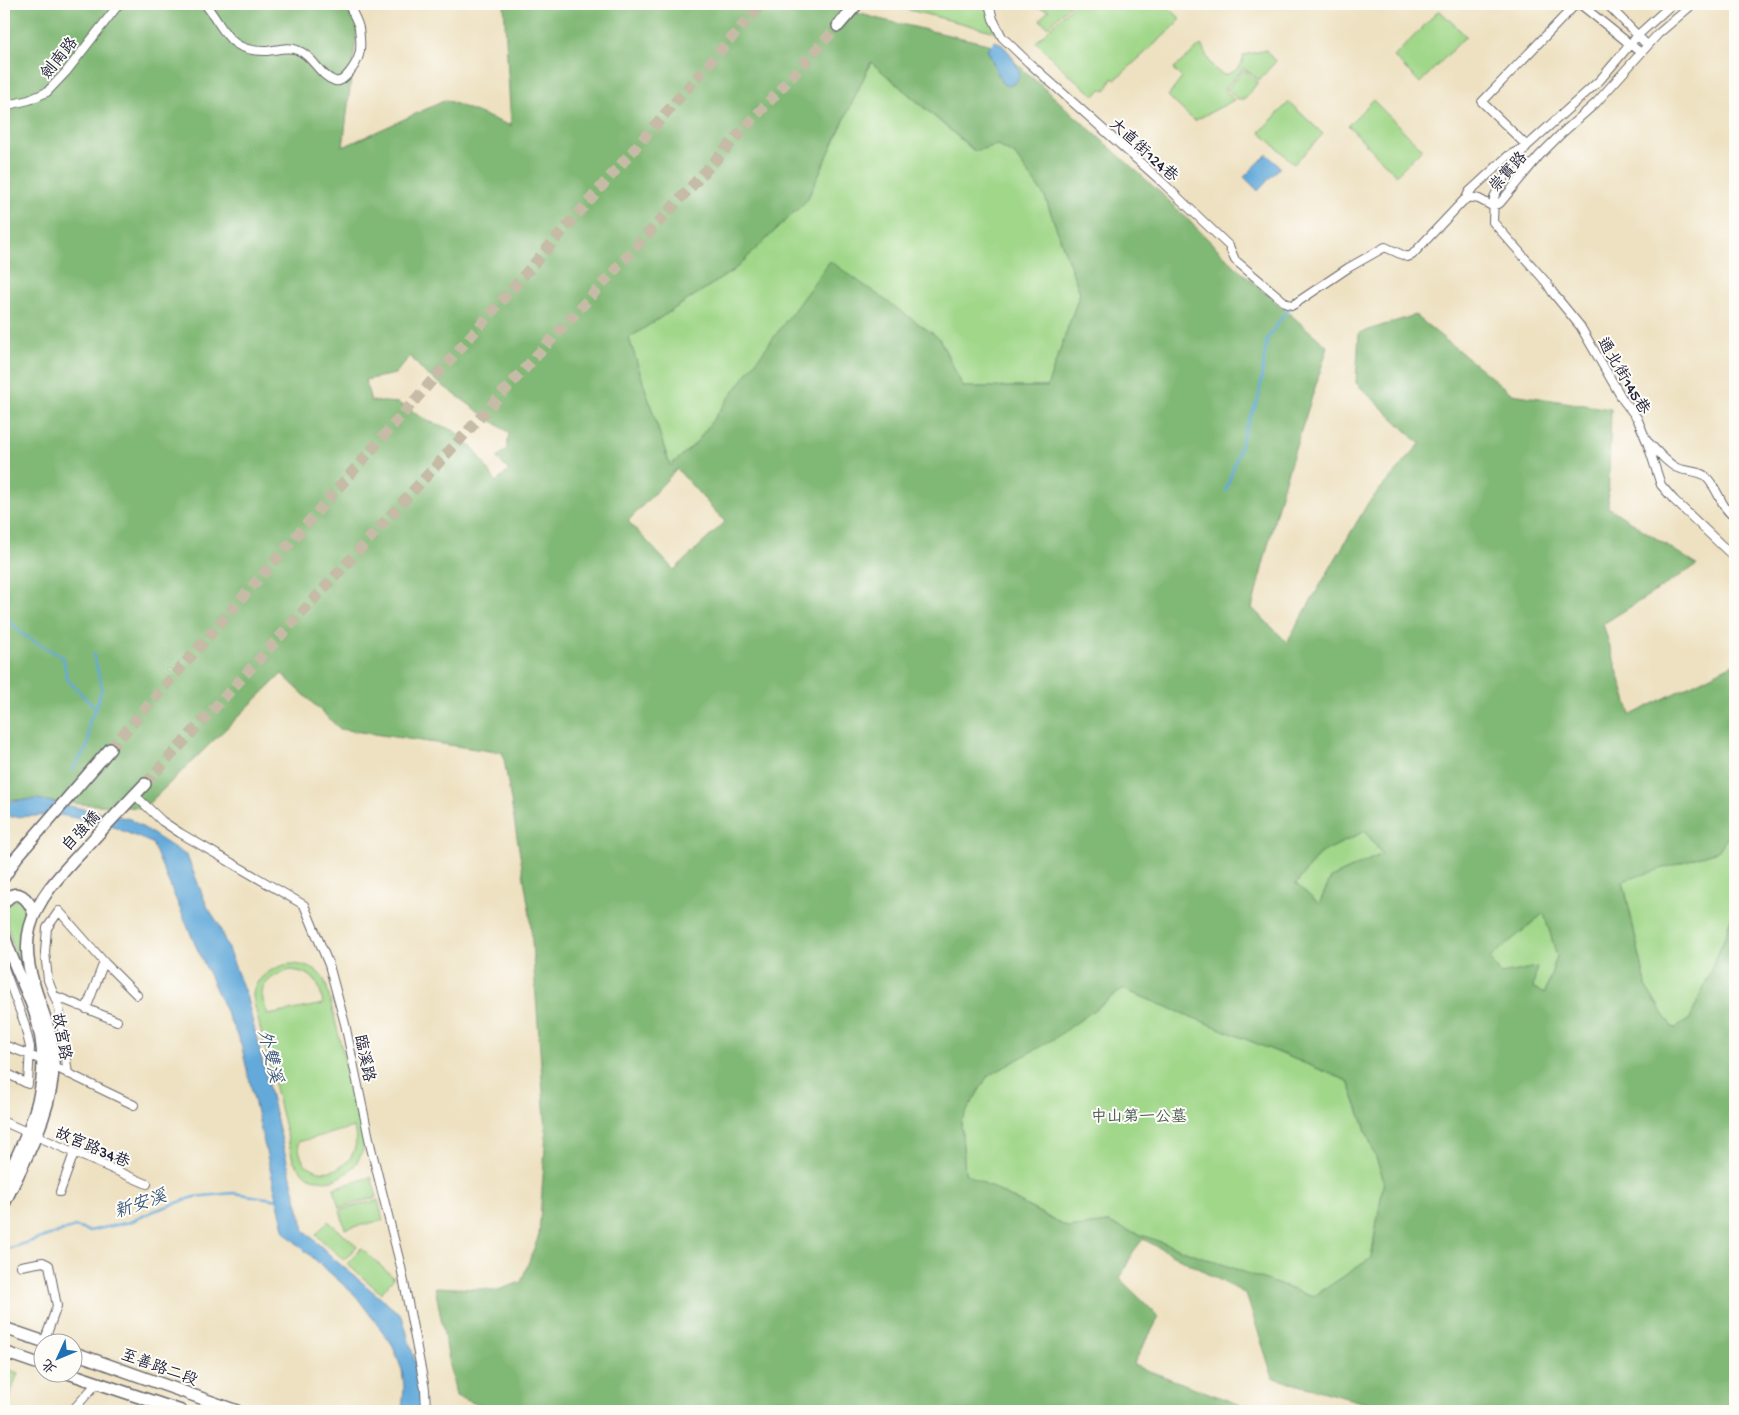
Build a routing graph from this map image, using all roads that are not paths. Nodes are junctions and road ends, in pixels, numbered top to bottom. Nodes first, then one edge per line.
1 (119, 4) edge
2 (205, 4) edge
3 (348, 4) edge
4 (857, 4) edge
5 (990, 4) edge
6 (1578, 4) edge
7 (1607, 4) edge
8 (1672, 4) edge
9 (1693, 4) edge
10 (838, 26) tunnel mouth
11 (1638, 35) junction
12 (1630, 44) junction
13 (1648, 45) junction
14 (1641, 53) junction
15 (4, 106) edge
16 (1527, 146) junction
17 (1464, 200) junction
18 (1492, 206) junction
19 (1647, 442) junction
20 (1735, 517) edge
21 (1735, 558) edge
22 (110, 749) tunnel mouth
23 (145, 784) tunnel mouth
24 (140, 800) dead end
25 (60, 875) joint
26 (4, 877) edge
27 (4, 903) edge
28 (34, 914) junction
29 (4, 936) edge
30 (104, 962) junction
31 (4, 968) edge
32 (137, 995) dead end
33 (55, 996) junction
34 (86, 1009) junction
35 (117, 1021) dead end
36 (4, 1044) edge
37 (30, 1055) junction
38 (48, 1064) junction
39 (4, 1072) edge
40 (68, 1074) junction
41 (134, 1105) dead end
42 (4, 1122) edge
43 (31, 1134) junction
44 (74, 1153) junction
45 (7, 1169) edge
46 (4, 1184) edge
47 (147, 1184) dead end
48 (60, 1192) dead end
49 (4, 1204) edge
50 (21, 1266) dead end
51 (4, 1328) edge
52 (48, 1332) edge
53 (32, 1338) edge
54 (4, 1352) edge
55 (82, 1356) edge
56 (32, 1362) edge
57 (82, 1378) edge
58 (97, 1383) junction
59 (72, 1411) edge
60 (181, 1411) edge
61 (237, 1411) edge
62 (426, 1411) edge

1 - 15 street, 劍南路
2 - 3 street
4 - 10 main road
5 - 17 street, 大直街124巷
6 - 12 street
6 - 16 street
7 - 11 street
8 - 11 street, 崇實路
9 - 13 street, 崇實路
11 - 12 street, 崇實路
11 - 13 street
12 - 14 street
12 - 16 street, 崇實路
13 - 14 street, 崇實路
14 - 18 street, 崇實路
16 - 17 street
16 - 18 street, 崇實路
17 - 18 street
18 - 19 street, 通北街145巷
19 - 20 street
19 - 21 street, 通北街145巷
22 - 26 main road, 自強橋
23 - 25 main road, 自強橋
24 - 62 street, 臨溪路
25 - 28 main road, 故宮路
27 - 28 main road
28 - 38 main road, 故宮路
29 - 38 main road, 故宮路
30 - 32 street
30 - 33 street
30 - 34 street
31 - 37 street
33 - 34 street
33 - 40 street
34 - 35 street
36 - 37 street
37 - 38 street
37 - 39 street
38 - 40 street
38 - 43 main road, 故宮路
40 - 41 street
42 - 43 street, 故宮路34巷
43 - 44 street, 故宮路34巷
43 - 45 main road, 故宮路
43 - 49 main road, 故宮路
44 - 47 street, 故宮路34巷
44 - 48 street
45 - 46 main road, 故宮路
50 - 52 street
51 - 53 main road
54 - 56 main road
55 - 61 main road, 至善路二段
57 - 58 main road
58 - 59 street
58 - 60 main road

